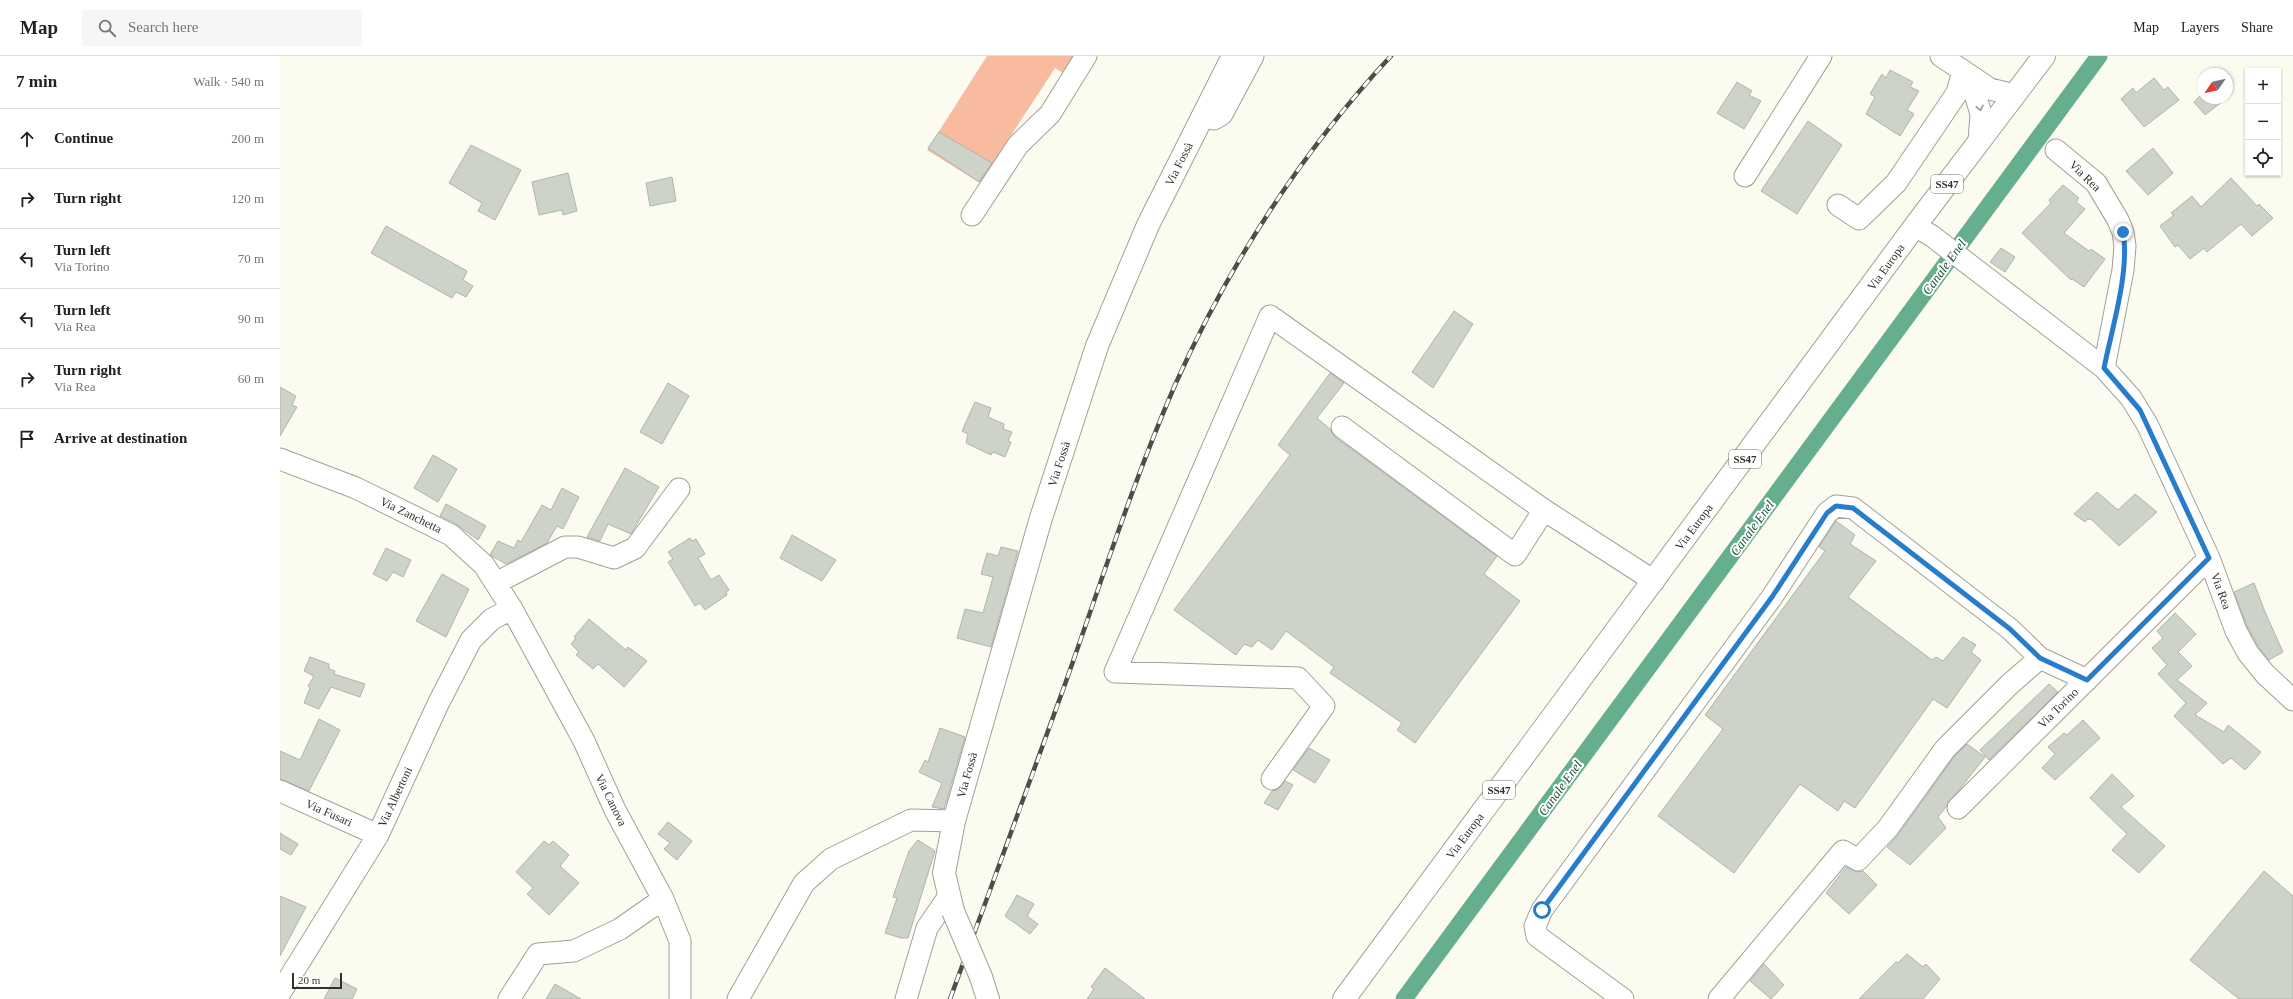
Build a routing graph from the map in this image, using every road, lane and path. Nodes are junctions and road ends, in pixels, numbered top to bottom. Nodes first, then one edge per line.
1 (1086, 56) edge
2 (1233, 56) edge
3 (1253, 56) edge
4 (1821, 56) edge
5 (2044, 56) edge
6 (1954, 64) edge
7 (2014, 95) junction
8 (1203, 117) junction
9 (1979, 141) junction
10 (2056, 150) dead end
11 (1745, 176) dead end
12 (1838, 206) dead end
13 (972, 215) dead end
14 (1923, 231) junction
15 (2104, 368) junction
16 (1342, 427) dead end
17 (280, 459) edge
18 (679, 489) dead end
19 (1544, 510) junction
20 (2209, 558) junction
21 (1654, 581) junction
22 (496, 583) junction
23 (512, 609) junction
24 (2040, 658) junction
25 (2087, 680) junction
26 (2293, 700) edge
27 (1272, 779) dead end
28 (280, 791) edge
29 (1958, 808) dead end
30 (954, 821) junction
31 (378, 835) junction
32 (663, 899) junction
33 (951, 904) junction
34 (280, 993) edge
35 (509, 999) edge
36 (680, 999) edge
37 (738, 999) edge
38 (906, 999) edge
39 (988, 999) edge
40 (1344, 999) edge
41 (1623, 999) edge
42 (1719, 999) edge

1 - 13 street
2 - 8 main road, Via Fossà
3 - 8 street
4 - 11 street
5 - 7 main road, Via Europa / SS47
6 - 7 street
6 -> 9 street
6 - 12 street
7 - 9 main road, Via Europa / SS47
8 - 30 main road, Via Fossà
9 - 14 main road, Via Europa / SS47
10 - 15 street, Via Rea
14 - 15 street, Via Rea
14 - 21 main road, Via Europa / SS47
15 - 20 street, Via Rea
16 - 19 street
17 - 22 street, Via Zanchetta
18 - 22 street
19 - 21 street
19 - 27 street
20 - 25 street, Via Torino
20 - 26 street, Via Rea
21 - 40 main road, Via Europa / SS47
22 - 23 street, Via Zanchetta
23 - 31 street, Via Albertoni
23 - 32 street, Via Canova
24 - 25 street
24 - 41 street
24 - 42 street
25 - 29 street, Via Torino
28 - 31 street, Via Fusari
30 - 33 main road, Via Fossà
30 - 37 street
31 - 34 street, Via Albertoni
32 - 35 street
32 - 36 street, Via Canova
33 - 38 street
33 - 39 main road, Via Fossà, bridge

